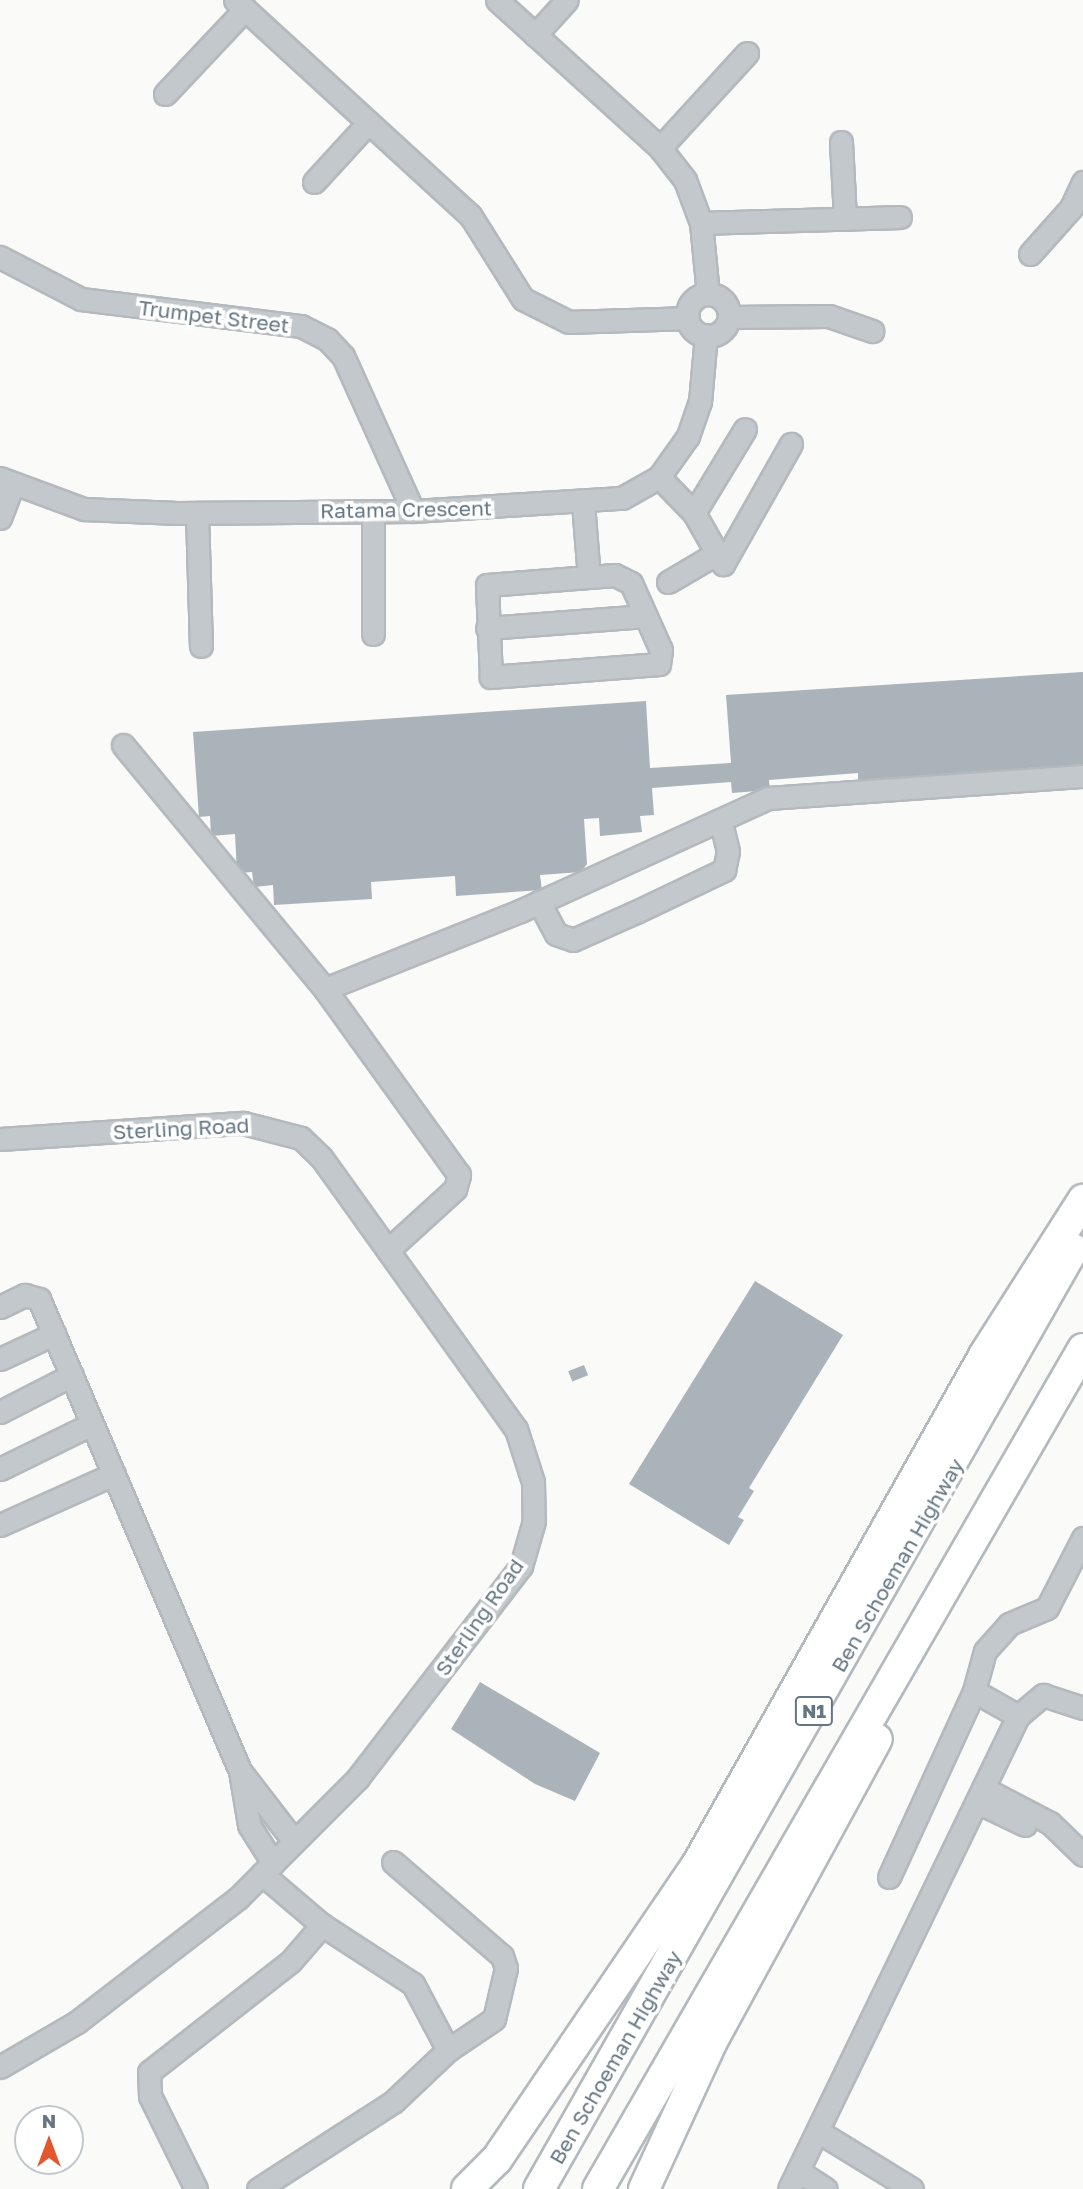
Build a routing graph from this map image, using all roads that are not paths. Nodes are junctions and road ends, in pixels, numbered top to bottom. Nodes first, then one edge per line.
1 (497, 0) edge
2 (567, 0) edge
3 (240, 5) edge
4 (535, 35) junction
5 (747, 53) dead end
6 (165, 94) dead end
7 (368, 123) junction
8 (841, 142) dead end
9 (660, 148) junction
10 (1083, 181) edge
11 (314, 182) dead end
12 (1077, 205) edge
13 (900, 218) dead end
14 (845, 219) junction
15 (701, 223) junction
16 (1030, 254) dead end
17 (0, 257) edge
18 (708, 294) junction
19 (729, 317) junction
20 (688, 318) junction
21 (872, 331) dead end
22 (706, 335) junction
23 (745, 429) dead end
24 (792, 444) dead end
25 (659, 477) junction
26 (7, 481) edge
27 (583, 503) junction
28 (373, 511) junction
29 (413, 511) junction
30 (197, 513) junction
31 (694, 513) junction
32 (0, 518) edge
33 (714, 555) junction
34 (589, 576) junction
35 (668, 582) dead end
36 (646, 616) junction
37 (487, 628) junction
38 (373, 634) dead end
39 (201, 646) dead end
40 (123, 746) dead end
41 (1083, 776) edge
42 (720, 820) junction
43 (539, 902) junction
44 (325, 989) junction
45 (0, 1139) edge
46 (1083, 1200) edge
47 (1083, 1230) edge
48 (388, 1250) junction
49 (0, 1307) edge
50 (54, 1334) junction
51 (1083, 1349) edge
52 (0, 1359) edge
53 (72, 1375) junction
54 (0, 1412) edge
55 (92, 1424) junction
56 (0, 1469) edge
57 (114, 1474) junction
58 (0, 1525) edge
59 (1083, 1538) edge
60 (914, 1641) junction
61 (974, 1691) junction
62 (1083, 1708) edge
63 (1018, 1716) junction
64 (240, 1771) junction
65 (980, 1795) junction
66 (294, 1842) junction
67 (1083, 1855) edge
68 (393, 1862) dead end
69 (698, 1863) junction
70 (267, 1868) junction
71 (889, 1877) dead end
72 (322, 1925) junction
73 (447, 2050) junction
74 (0, 2067) edge
75 (819, 2132) junction
76 (794, 2180) edge
77 (196, 2189) edge
78 (258, 2189) edge
79 (467, 2189) edge
80 (499, 2189) edge
81 (539, 2189) edge
82 (598, 2189) edge
83 (644, 2189) edge
84 (826, 2189) edge
85 (912, 2189) edge

1 - 4 street
2 - 4 street
3 - 6 street
3 - 7 street
4 - 9 street
5 - 9 street
7 - 11 street
7 - 20 street
8 - 14 street
9 - 15 street
10 - 12 street
12 - 16 street
13 - 14 street
14 - 15 street
15 - 18 street
17 - 29 street, Trumpet Street
18 - 19 street
18 - 20 street
19 - 21 street
19 - 22 street
20 - 22 street
22 - 25 street, Ratama Crescent
23 - 31 street
24 - 33 street
25 - 27 street, Ratama Crescent
25 - 31 street
26 - 30 street, Ratama Crescent
26 - 32 street
27 - 29 street, Ratama Crescent
27 - 34 street
28 - 29 street, Ratama Crescent
28 - 30 street, Ratama Crescent
28 - 38 street
30 - 39 street
31 - 33 street
33 - 35 street
34 - 36 street
34 - 37 street
36 - 37 street
36 - 37 street
40 - 44 street
41 - 42 street
42 - 43 street
42 - 43 street
43 - 44 street
44 - 48 street
45 - 48 street, Sterling Road
46 - 69 highway
47 - 81 highway, Ben Schoeman Highway / N1
48 - 66 street, Sterling Road
49 - 50 street
50 - 52 street
50 - 53 street
51 - 60 highway
53 - 54 street
53 - 55 street
55 - 56 street
55 - 57 street
57 - 58 street
57 - 64 street
59 - 61 street
60 - 82 highway, N1
60 - 83 highway
61 - 63 street
61 - 71 street
62 - 63 street
63 - 65 street
64 - 66 street
64 - 70 street
65 - 67 street
65 - 75 street
66 - 70 street, Sterling Road
68 - 73 street
69 - 79 highway
69 - 80 highway
70 - 72 street
70 - 74 street, Sterling Road
72 - 73 street
72 - 77 street
73 - 78 street
75 - 76 street
75 - 85 street
76 - 84 street

